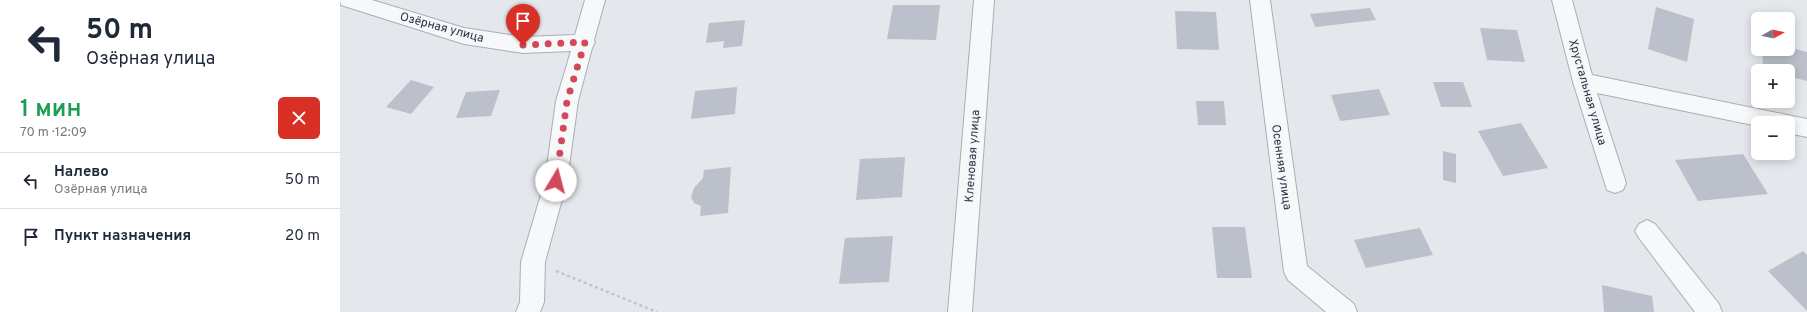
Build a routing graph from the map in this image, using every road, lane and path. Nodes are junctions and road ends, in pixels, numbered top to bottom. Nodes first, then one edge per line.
1 (348, 0) edge
2 (595, 0) edge
3 (984, 0) edge
4 (1260, 0) edge
5 (1562, 0) edge
6 (585, 42) junction
7 (1583, 82) junction
8 (1751, 116) edge
9 (1795, 125) edge
10 (1807, 128) edge
11 (1615, 183) dead end
12 (1647, 231) dead end
13 (533, 262) junction
14 (528, 312) edge
15 (657, 312) edge
16 (960, 312) edge
17 (1345, 312) edge
18 (1710, 312) edge

1 - 6 street, Озёрная улица
2 - 6 street
3 - 16 street, Кленовая улица
4 - 17 street, Осенняя улица
5 - 7 street, Хрустальная улица
6 - 13 street
7 - 8 street
7 - 11 street, Хрустальная улица
9 - 10 street
12 - 18 street
13 - 14 street
13 - 15 path

